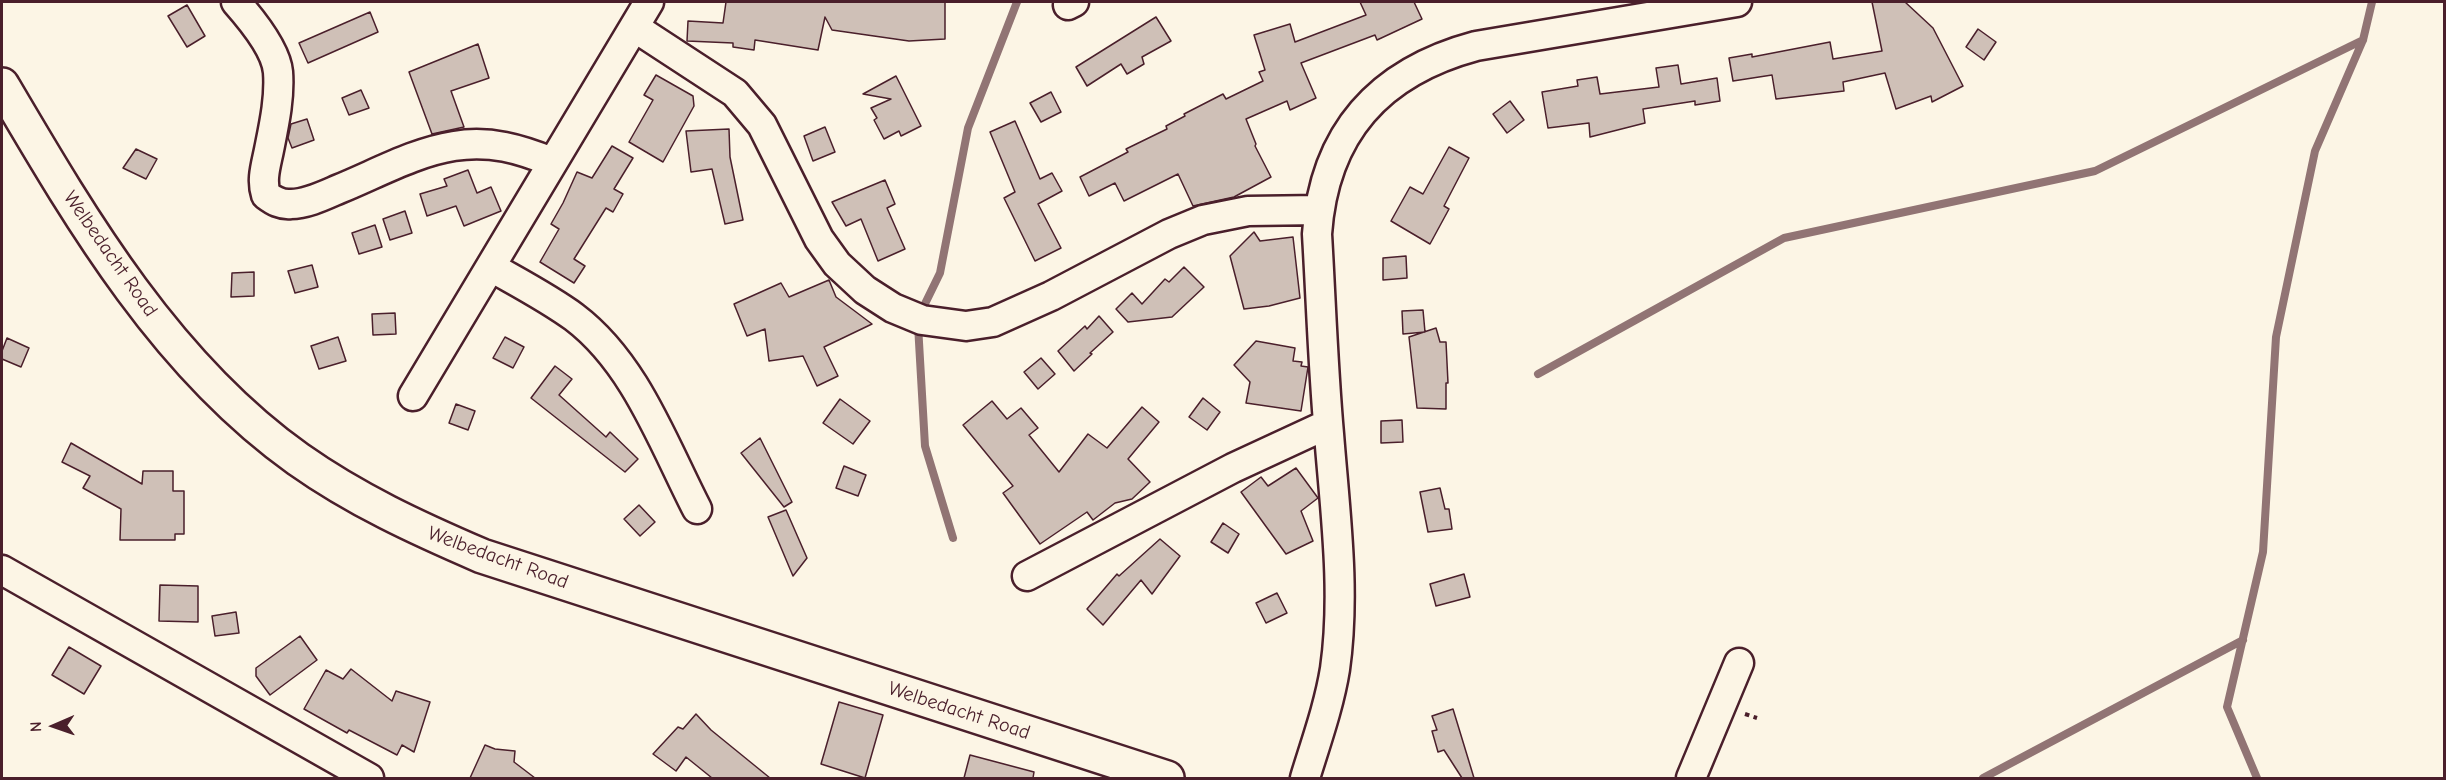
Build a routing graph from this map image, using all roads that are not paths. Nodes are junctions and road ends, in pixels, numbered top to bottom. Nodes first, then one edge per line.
1 (236, 2) edge
2 (649, 2) edge
3 (1737, 2) edge
4 (634, 27) junction
5 (2, 85) edge
6 (552, 162) junction
7 (1318, 210) junction
8 (491, 267) junction
9 (413, 396) dead end
10 (1328, 424) junction
11 (696, 509) dead end
12 (2, 570) edge
13 (1028, 576) dead end
14 (1739, 663) dead end
15 (369, 778) edge
16 (1167, 778) edge
17 (1305, 778) edge
18 (1691, 778) edge

1 - 6 street
2 - 4 street
3 - 7 street
4 - 6 street
4 - 7 street
5 - 16 street, Welbedacht Road
6 - 8 street
7 - 10 street
8 - 9 street
8 - 11 street
10 - 13 street
10 - 17 street
12 - 15 street
14 - 18 street

